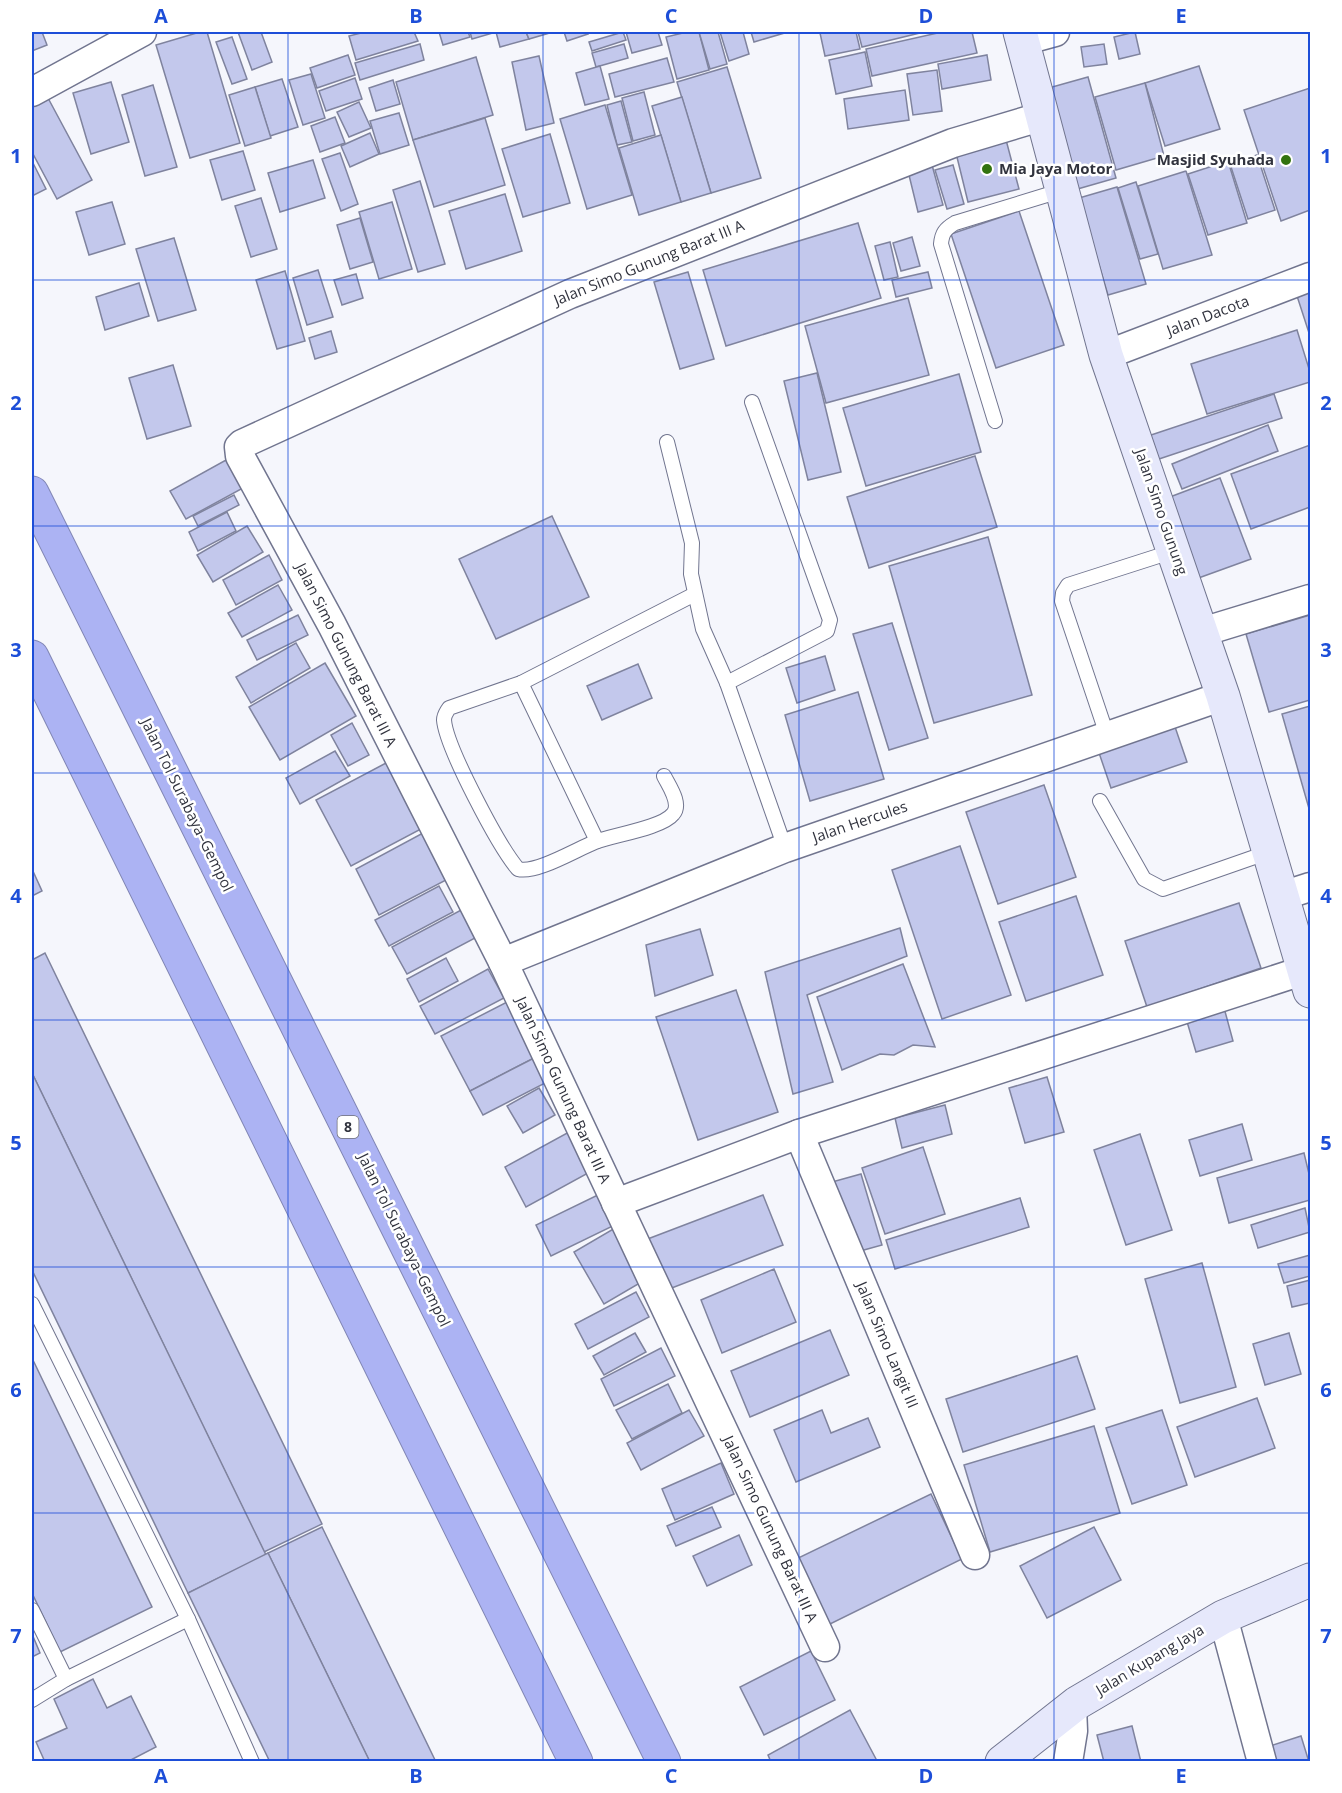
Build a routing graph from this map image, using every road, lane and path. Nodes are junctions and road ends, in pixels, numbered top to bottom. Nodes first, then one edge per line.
1 (142, 32) edge
2 (1055, 32) edge
3 (1021, 36) edge
4 (32, 92) edge
5 (1040, 117) junction
6 (1063, 190) junction
7 (1311, 277) edge
8 (1106, 355) junction
9 (752, 402) dead end
10 (996, 421) dead end
11 (667, 442) dead end
12 (32, 493) edge
13 (1174, 551) junction
14 (695, 594) junction
15 (1311, 599) edge
16 (1202, 632) junction
17 (32, 657) edge
18 (521, 683) junction
19 (727, 683) junction
20 (1223, 696) junction
21 (1107, 735) junction
22 (664, 776) dead end
23 (1100, 801) dead end
24 (597, 841) junction
25 (785, 848) junction
26 (1270, 852) junction
27 (1297, 891) edge
28 (503, 962) junction
29 (1308, 980) edge
30 (799, 1134) junction
31 (616, 1203) junction
32 (32, 1304) edge
33 (975, 1555) dead end
34 (1311, 1580) edge
35 (32, 1610) edge
36 (1223, 1617) junction
37 (188, 1619) junction
38 (825, 1647) dead end
39 (66, 1679) junction
40 (32, 1700) edge
41 (1072, 1707) junction
42 (252, 1761) edge
43 (576, 1761) edge
44 (664, 1761) edge
45 (1002, 1761) edge
46 (1068, 1761) edge
47 (1262, 1761) edge

1 - 4 street
2 - 3 street
3 - 5 main road, Jalan Simo Gunung
5 - 6 main road, Jalan Simo Gunung
5 - 28 street, Jalan Simo Gunung Barat III A
6 - 8 main road, Jalan Simo Gunung
6 - 10 lane
7 - 8 street, Jalan Dacota
8 - 13 main road, Jalan Simo Gunung
9 - 19 lane
11 - 14 lane
12 - 44 highway, Jalan Tol Surabaya–Gempol / 8
13 - 16 main road, Jalan Simo Gunung
13 - 21 lane
14 - 18 lane
14 - 19 lane
15 - 16 street
16 - 20 main road, Jalan Simo Gunung
17 - 43 highway
18 - 24 lane
18 - 24 lane
19 - 25 lane
20 - 21 street, Jalan Hercules
20 - 26 main road, Jalan Simo Gunung
21 - 25 street, Jalan Hercules
22 - 24 lane
23 - 26 lane
25 - 28 street, Jalan Hercules
26 - 27 main road, Jalan Simo Gunung
27 - 29 main road, Jalan Simo Gunung
28 - 31 street, Jalan Simo Gunung Barat III A
29 - 30 street
30 - 31 street
30 - 33 street, Jalan Simo Langit III
31 - 38 street, Jalan Simo Gunung Barat III A
32 - 37 lane
34 - 36 main road, Jalan Kupang Jaya
35 - 39 lane
36 - 41 main road, Jalan Kupang Jaya
36 - 47 street
37 - 39 lane
37 - 42 lane
39 - 40 lane
41 - 45 main road, Jalan Kupang Jaya
41 - 46 street

